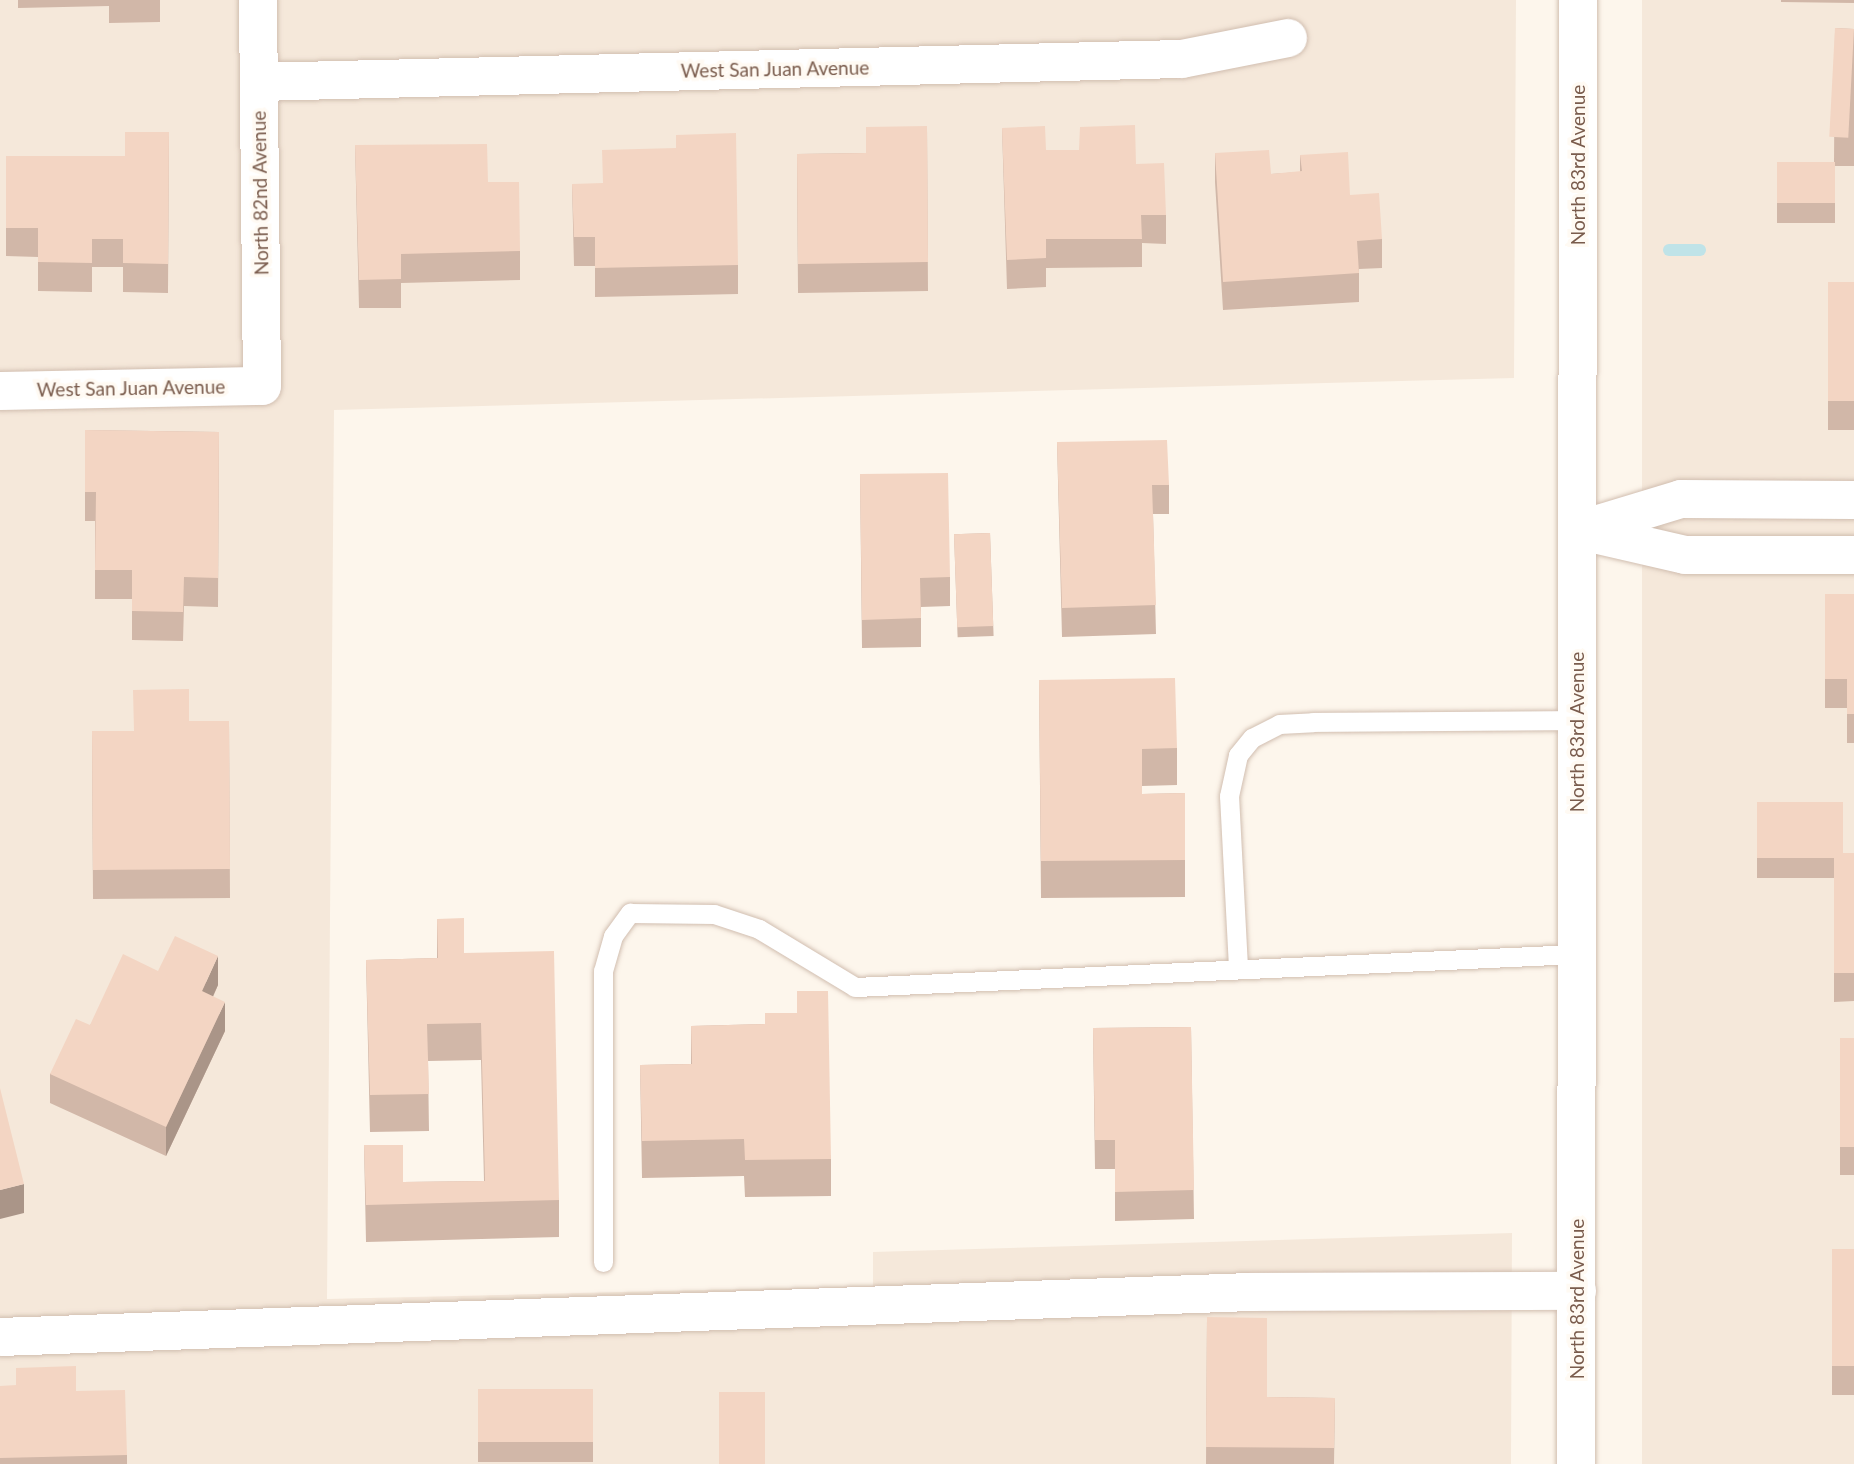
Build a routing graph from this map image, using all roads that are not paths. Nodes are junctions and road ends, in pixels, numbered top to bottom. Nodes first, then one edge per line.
1 (258, 0) edge
2 (1577, 0) edge
3 (1288, 38) dead end
4 (259, 82) junction
5 (262, 386) joint
6 (0, 391) edge
7 (1854, 500) edge
8 (1579, 530) junction
9 (1854, 555) edge
10 (1577, 720) junction
11 (1576, 954) junction
12 (1238, 967) junction
13 (603, 1262) dead end
14 (1577, 1291) junction
15 (0, 1337) edge
16 (1576, 1464) edge

1 - 4 street, North 82nd Avenue
2 - 8 street, North 83rd Avenue
3 - 4 street, West San Juan Avenue
4 - 5 street, North 82nd Avenue
5 - 6 street, West San Juan Avenue
7 - 8 street
8 - 9 street
8 - 10 street, North 83rd Avenue
10 - 11 street, North 83rd Avenue
10 - 12 lane
11 - 12 lane
11 - 14 street, North 83rd Avenue
12 - 13 lane
14 - 15 street
14 - 16 street, North 83rd Avenue

